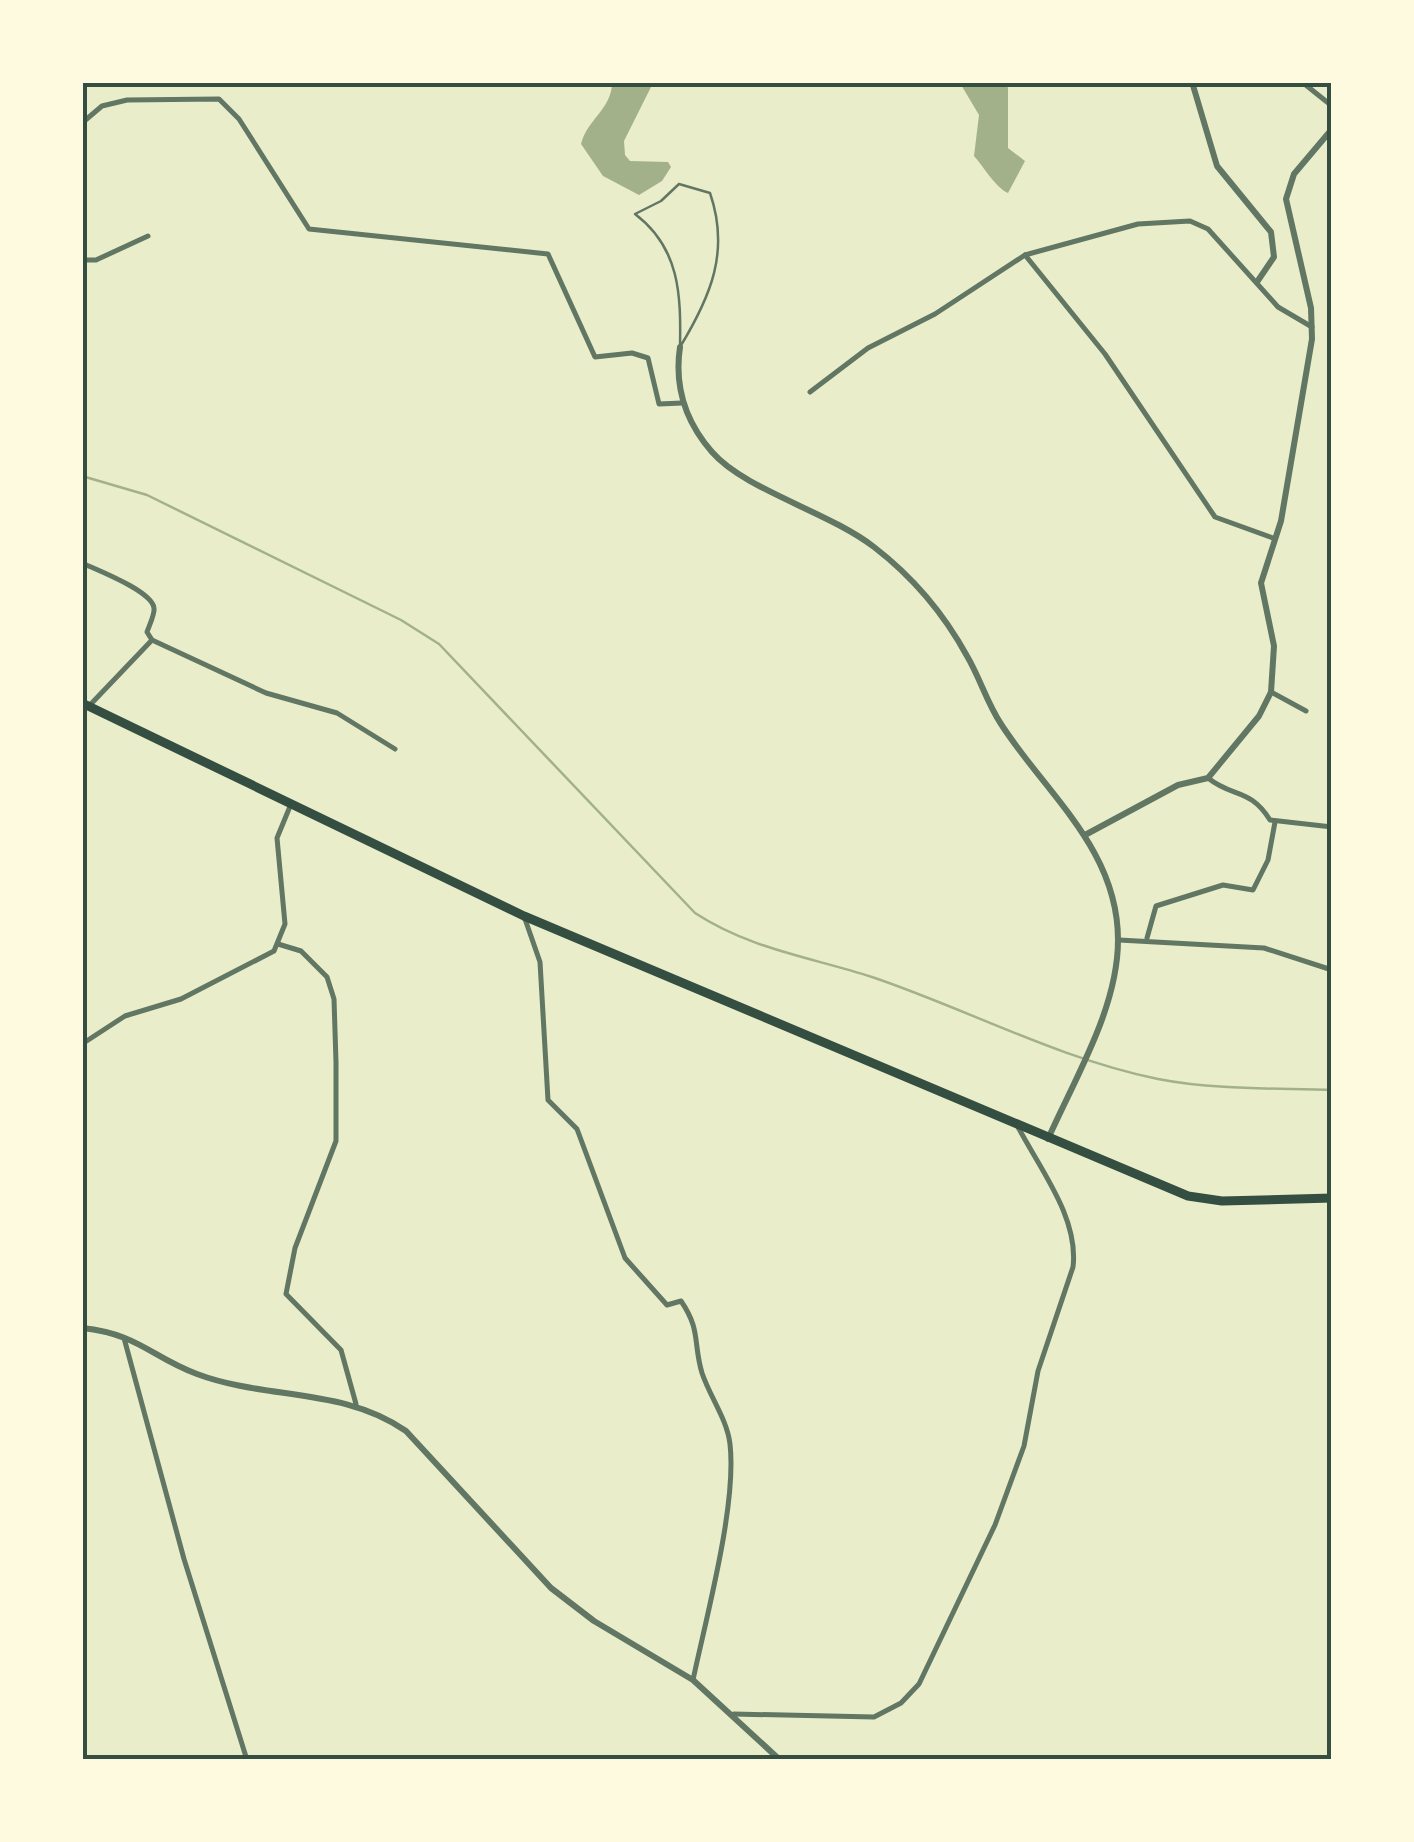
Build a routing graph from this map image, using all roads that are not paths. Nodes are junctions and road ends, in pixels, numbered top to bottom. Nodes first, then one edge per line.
1 (1192, 82) edge
2 (1306, 84) edge
3 (1332, 106) edge
4 (82, 124) edge
5 (1332, 130) edge
6 (148, 236) dead end
7 (1025, 256) junction
8 (82, 260) edge
9 (1257, 282) junction
10 (1312, 326) junction
11 (680, 347) junction
12 (810, 392) dead end
13 (682, 403) junction
14 (1274, 538) junction
15 (82, 563) edge
16 (152, 640) junction
17 (1271, 692) junction
18 (86, 705) edge
19 (1306, 711) dead end
20 (395, 749) dead end
21 (1208, 778) junction
22 (292, 802) junction
23 (1274, 822) junction
24 (1332, 827) edge
25 (1086, 835) junction
26 (524, 916) junction
27 (1147, 938) junction
28 (1118, 940) junction
29 (278, 944) junction
30 (1332, 970) edge
31 (82, 1044) edge
32 (1018, 1127) junction
33 (1048, 1139) junction
34 (1332, 1198) edge
35 (82, 1328) edge
36 (124, 1335) junction
37 (356, 1404) junction
38 (693, 1680) junction
39 (734, 1714) junction
40 (248, 1760) edge
41 (780, 1760) edge

1 - 9 street
2 - 3 street
4 - 13 street
5 - 10 street
6 - 8 street
7 - 9 street
7 - 12 street
7 - 14 street
9 - 10 street
10 - 14 street
11 - 11 lane
11 - 13 street
13 - 25 street
14 - 17 street
15 - 16 street
16 - 18 street
16 - 20 street
17 - 19 street
17 - 21 street
18 - 22 highway
21 - 23 street
21 - 25 street
22 - 26 highway
22 - 29 street
23 - 24 street
23 - 27 street
25 - 28 street
26 - 32 highway
26 - 38 street
27 - 28 street
27 - 30 street
28 - 33 street
29 - 31 street
29 - 37 street
32 - 33 highway
32 - 39 street
33 - 34 highway
35 - 36 street
36 - 37 street
36 - 40 street
37 - 38 street
38 - 39 street
39 - 41 street

